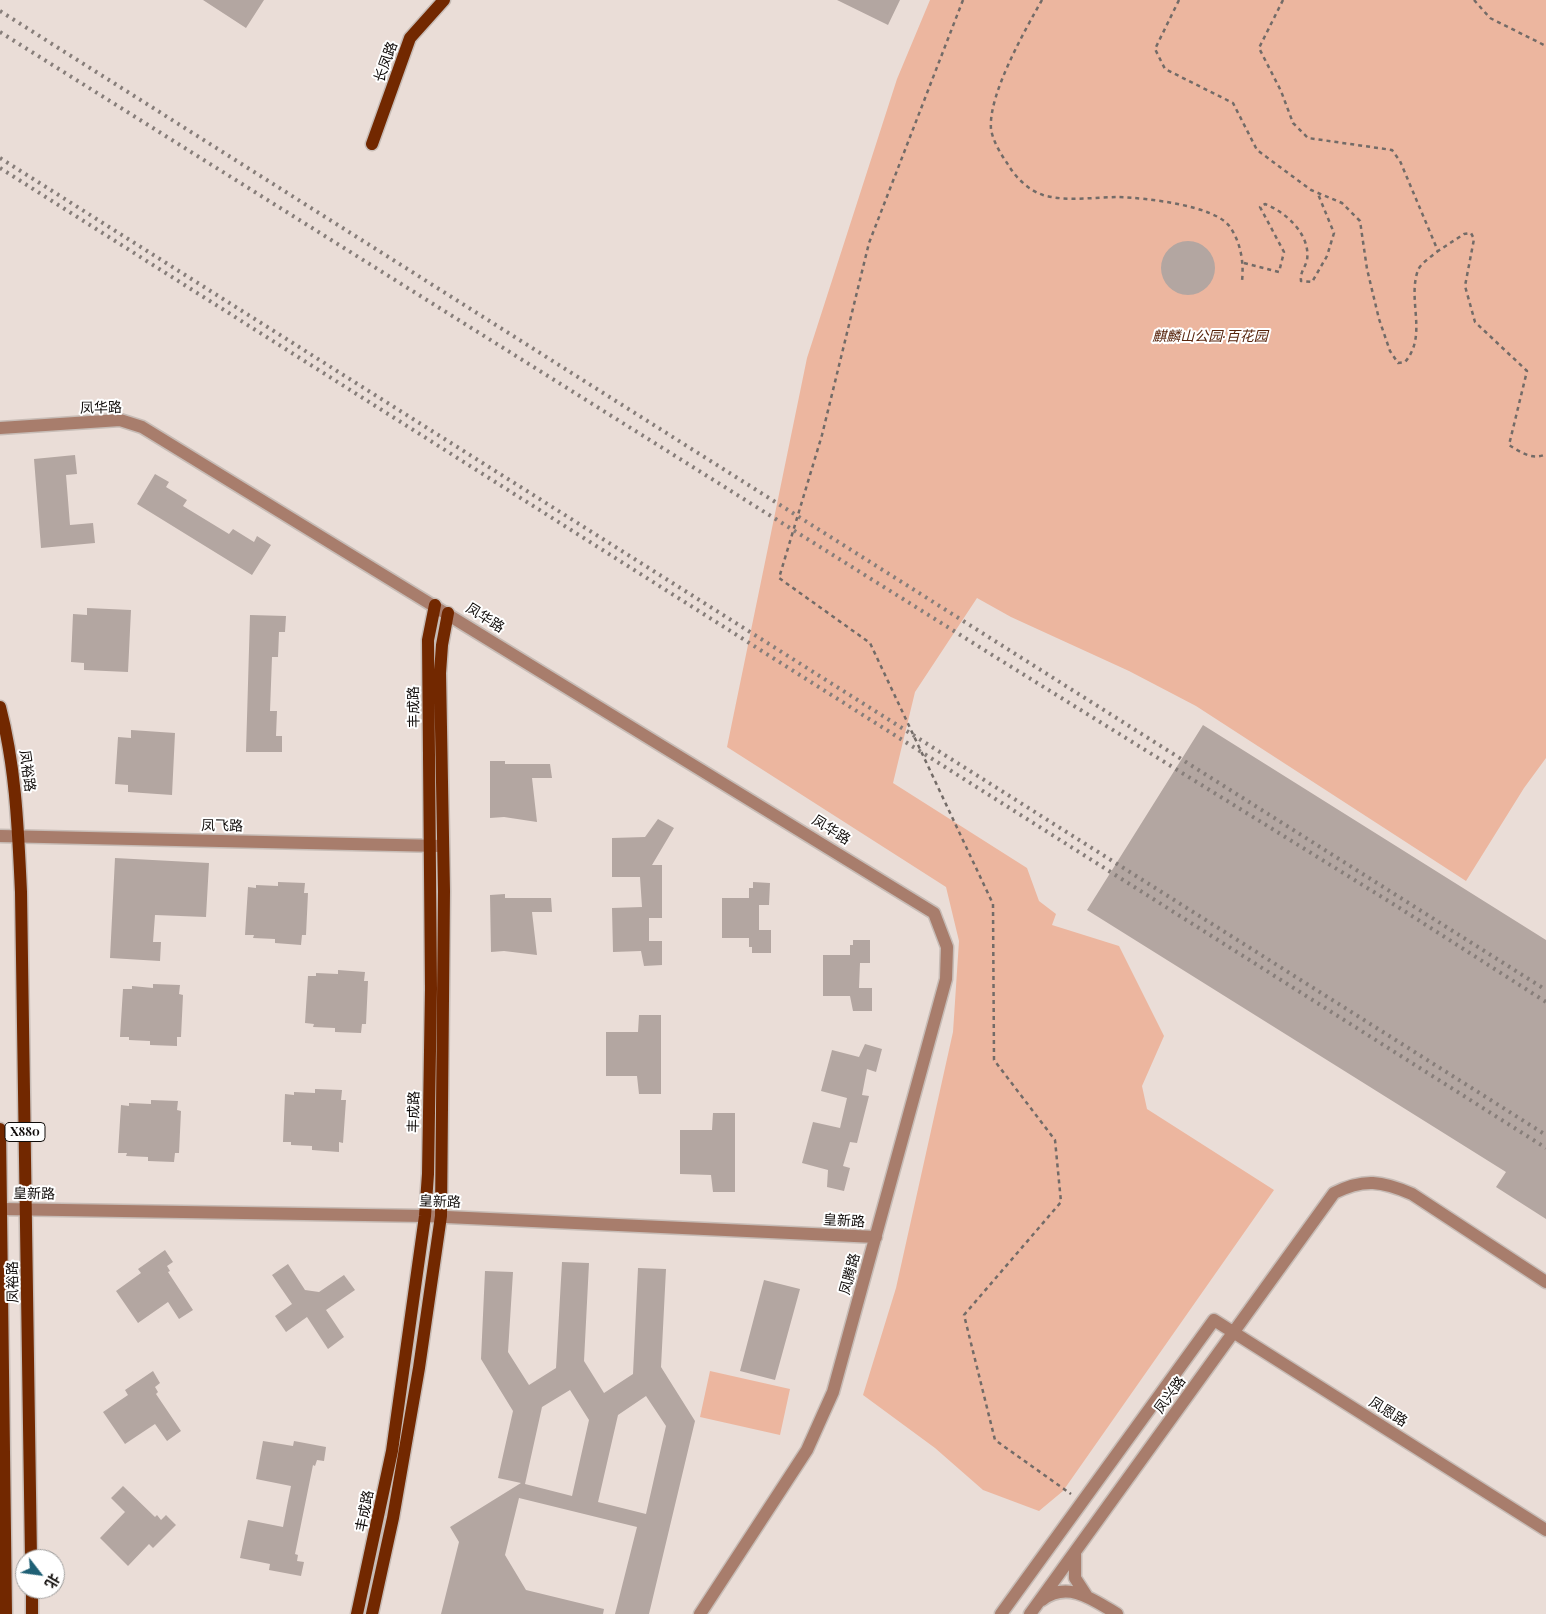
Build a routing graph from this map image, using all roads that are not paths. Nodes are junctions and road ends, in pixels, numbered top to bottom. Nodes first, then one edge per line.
1 (444, 0) edge
2 (372, 144) dead end
3 (0, 428) edge
4 (435, 605) junction
5 (448, 613) junction
6 (0, 707) edge
7 (0, 836) edge
8 (18, 836) junction
9 (437, 846) junction
10 (934, 913) joint
11 (0, 1129) edge
12 (2, 1209) junction
13 (27, 1209) junction
14 (425, 1216) junction
15 (441, 1216) junction
16 (876, 1237) junction
17 (1546, 1282) edge
18 (1214, 1320) joint
19 (1233, 1332) junction
20 (1546, 1530) edge
21 (31, 1549) edge
22 (1076, 1551) junction
23 (1086, 1595) junction
24 (32, 1599) edge
25 (1039, 1602) junction
26 (6, 1614) edge
27 (32, 1614) edge
28 (357, 1614) edge
29 (372, 1614) edge
30 (700, 1614) edge
31 (1001, 1614) edge
32 (1030, 1614) edge
33 (1117, 1614) edge

1 - 2 main road, 长凤路
3 - 4 street, 凤华路
4 - 5 street, 凤华路
4 - 9 main road, 丰成路
5 - 9 main road, 丰成路
5 - 10 street, 凤华路
6 - 8 main road, 凤裕路 / X880
7 - 8 street, 凤飞路
8 - 9 street, 凤飞路
8 - 13 main road, 凤裕路 / X880
9 - 14 main road, 丰成路
9 - 15 main road, 丰成路
10 - 16 street, 凤腾路
11 - 12 main road, 凤裕路 / X880
12 - 13 street, 皇新路
12 - 26 main road, 凤裕路 / X880
13 - 14 street, 皇新路
13 - 21 main road, 凤裕路 / X880
14 - 15 street, 皇新路
14 - 28 main road, 丰成路
15 - 16 street, 皇新路
15 - 29 main road, 丰成路
16 - 30 street, 凤腾路
17 - 19 street, 凤兴路
18 - 19 street, 凤恩路
18 - 31 street, 凤兴路
19 - 20 street, 凤恩路
19 - 22 street, 凤兴路
22 - 23 street
22 - 25 street, 凤兴路
23 - 25 street
23 - 33 street
24 - 27 main road
25 - 32 street, 凤兴路

